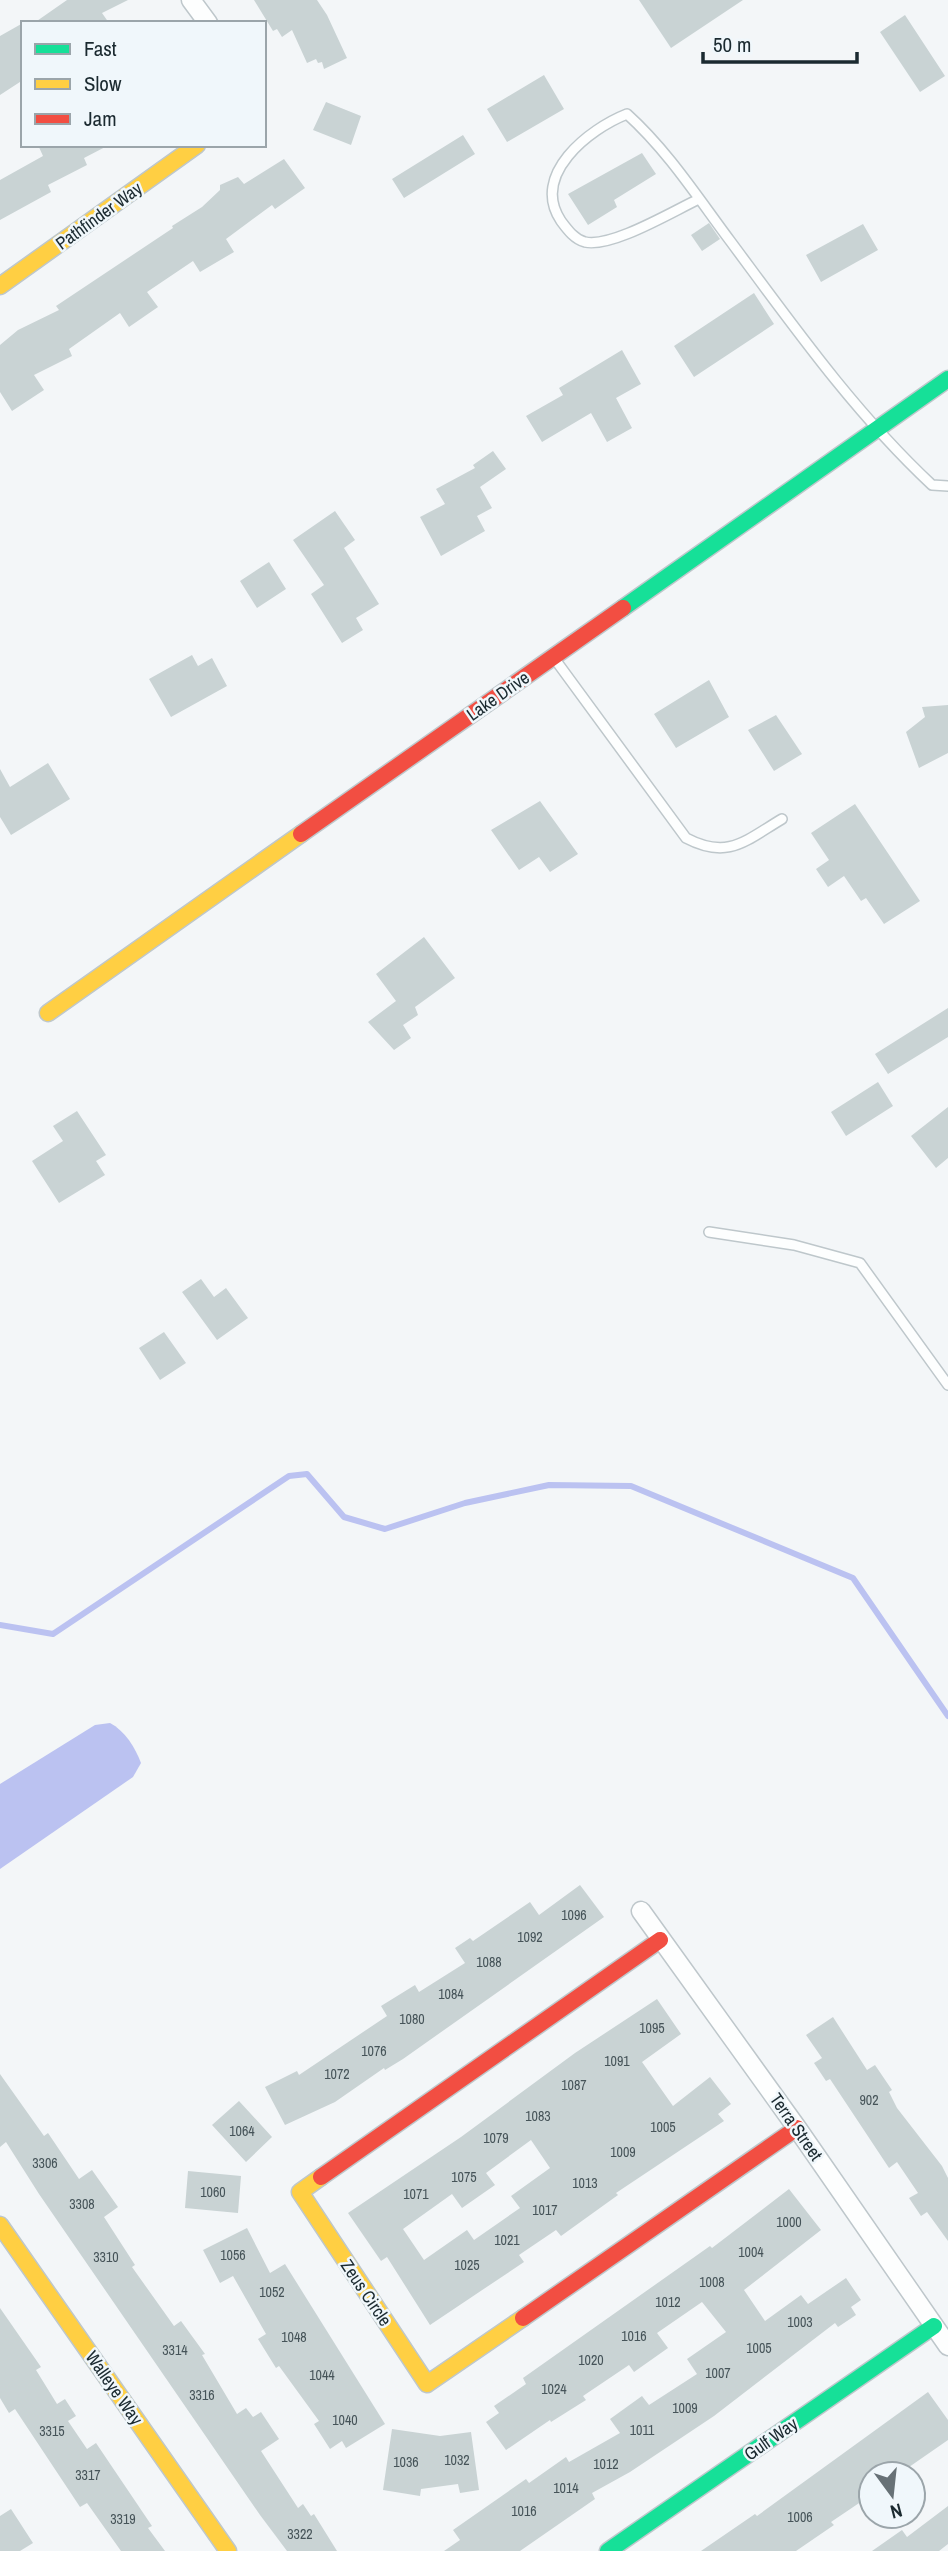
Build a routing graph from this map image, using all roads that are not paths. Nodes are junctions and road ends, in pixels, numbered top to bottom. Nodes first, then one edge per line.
1 (191, 0) edge
2 (207, 21) edge
3 (194, 147) edge
4 (699, 199) junction
5 (0, 285) edge
6 (948, 379) edge
7 (876, 429) junction
8 (948, 486) edge
9 (553, 657) junction
10 (782, 819) dead end
11 (48, 1013) dead end
12 (709, 1232) dead end
13 (948, 1385) edge
14 (641, 1911) dead end
15 (660, 1940) junction
16 (797, 2128) junction
17 (0, 2225) edge
18 (934, 2326) junction
19 (948, 2346) edge
20 (228, 2551) edge
21 (608, 2551) edge

1 - 2 street
3 - 5 street, Pathfinder Way
4 - 4 lane
4 - 7 lane
6 - 7 street, Lake Drive
7 - 8 lane
7 - 9 street, Lake Drive
9 - 10 lane
9 - 11 street, Lake Drive
12 - 13 lane
14 - 15 street, Terra Street
15 - 16 street, Terra Street
15 - 16 street, Zeus Circle
16 - 18 street, Terra Street
17 - 20 street, Walleye Way
18 - 19 street, Terra Street
18 - 21 street, Gulf Way

